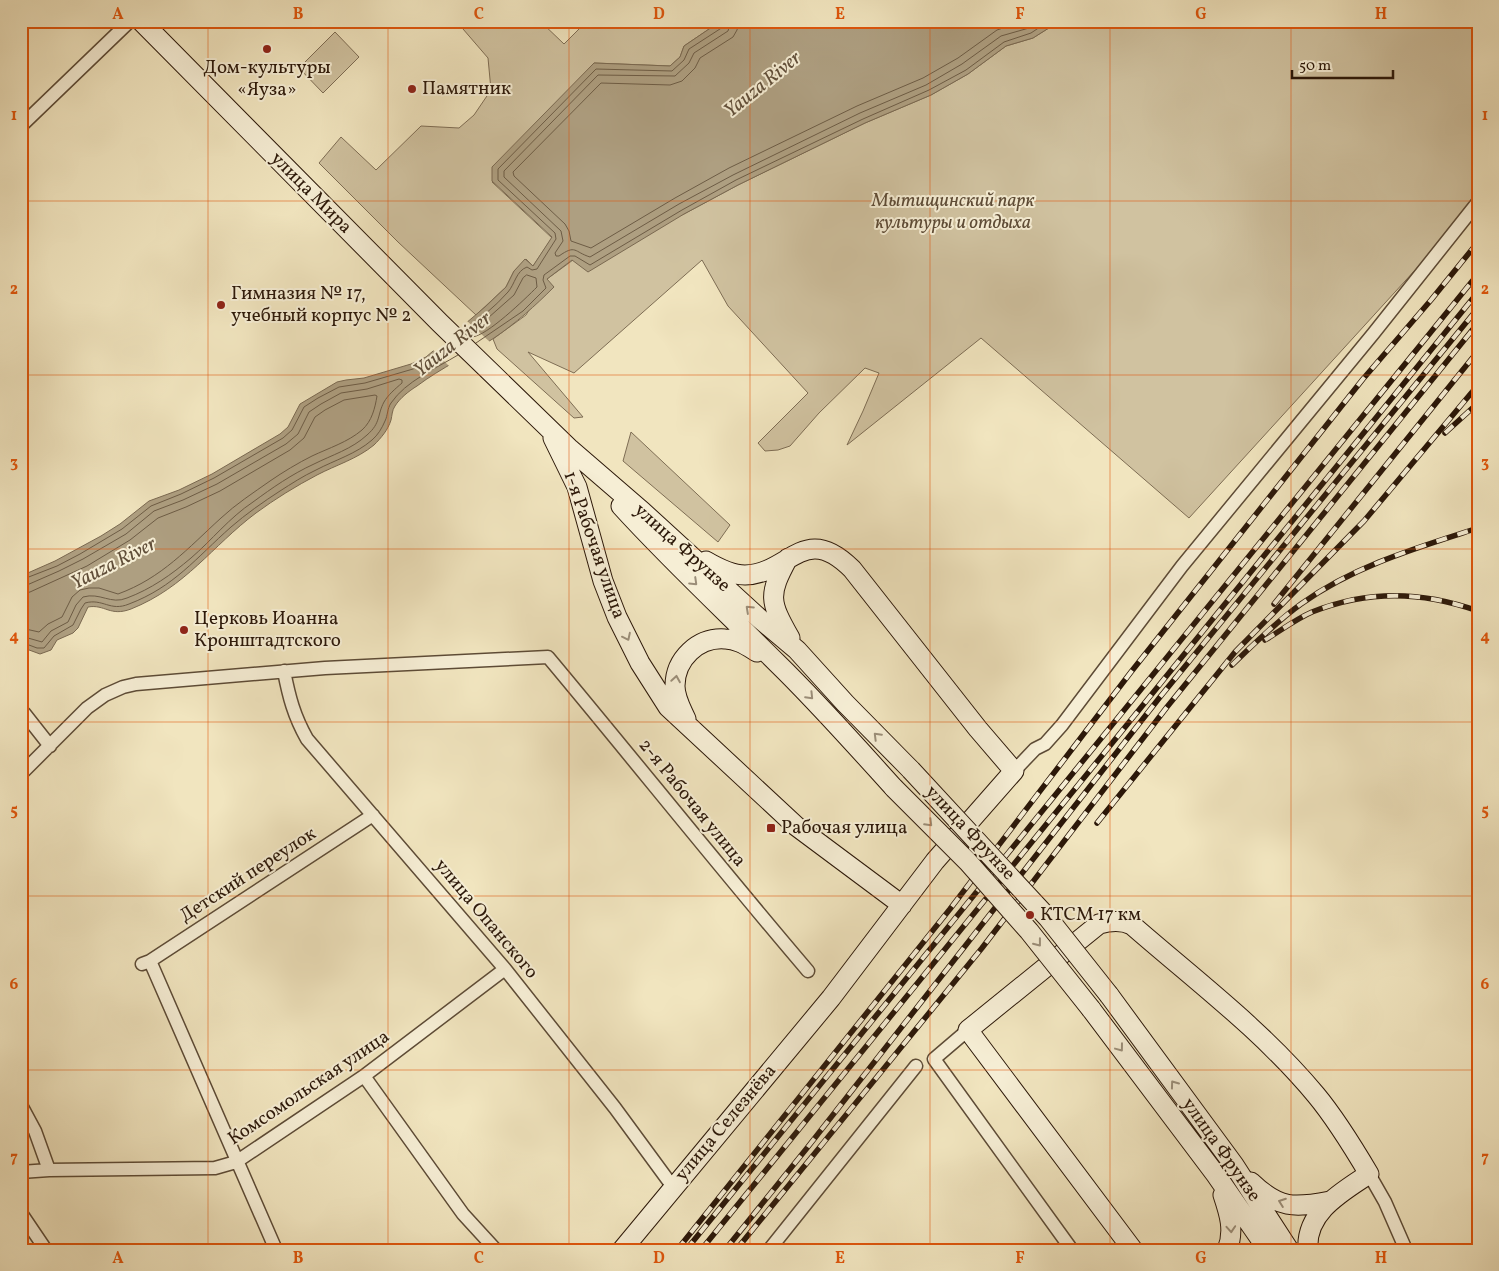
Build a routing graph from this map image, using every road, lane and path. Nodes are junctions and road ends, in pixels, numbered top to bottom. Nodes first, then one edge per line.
1 (130, 21) edge
2 (141, 21) edge
3 (21, 126) edge
4 (1478, 202) edge
5 (482, 364) joint
6 (548, 428) junction
7 (592, 468) junction
8 (679, 545) junction
9 (789, 557) junction
10 (797, 650) junction
11 (778, 664) junction
12 (284, 672) junction
13 (24, 713) dead end
14 (688, 724) junction
15 (50, 746) junction
16 (1014, 771) junction
17 (21, 774) edge
18 (374, 816) junction
19 (902, 905) junction
20 (505, 969) junction
21 (808, 971) dead end
22 (968, 1030) junction
23 (916, 1066) dead end
24 (364, 1076) junction
25 (21, 1105) edge
26 (236, 1162) junction
27 (1234, 1165) junction
28 (49, 1170) junction
29 (21, 1172) edge
30 (1369, 1174) junction
31 (1216, 1175) junction
32 (673, 1188) junction
33 (1330, 1201) junction
34 (21, 1213) edge
35 (46, 1250) edge
36 (276, 1250) edge
37 (496, 1250) edge
38 (622, 1250) edge
39 (769, 1250) edge
40 (1072, 1250) edge
41 (1133, 1250) edge
42 (1227, 1250) edge
43 (1268, 1250) edge
44 (1289, 1250) edge
45 (1308, 1250) edge
46 (1406, 1250) edge

1 - 3 street
2 - 5 main road, улица Мира
4 - 16 street
5 - 6 main road, улица Фрунзе
6 - 7 main road, улица Фрунзе
6 -> 14 main road, 1-я Рабочая улица
7 - 8 main road, улица Фрунзе
7 -> 11 main road, улица Фрунзе
8 - 9 main road
10 -> 8 main road, улица Фрунзе
9 - 10 main road
9 - 16 main road
27 -> 10 main road, улица Фрунзе, bridge
14 -> 11 main road
11 -> 31 main road, улица Фрунзе, bridge
12 - 15 street
12 - 18 street, улица Опанского
12 - 21 street, 2-я Рабочая улица
13 - 15 street
14 - 19 main road, 1-я Рабочая улица
15 - 17 street
16 - 19 main road, улица Селезнёва
18 - 20 street, улица Опанского
18 - 26 street, Детский переулок
19 - 32 main road, улица Селезнёва
20 - 24 street, Комсомольская улица
20 - 32 street, улица Опанского
22 - 30 main road
22 - 40 street
22 - 41 main road
23 - 39 street
24 - 26 street, Комсомольская улица
24 - 37 street
25 - 28 street
26 - 28 street, Комсомольская улица
26 - 36 street
33 -> 27 main road
27 - 44 main road, улица Фрунзе
28 - 29 street, Комсомольская улица
30 - 33 main road
30 - 46 street
31 -> 42 main road
31 - 43 main road, улица Фрунзе
32 - 38 main road, улица Селезнёва
33 - 45 main road
34 - 35 street

